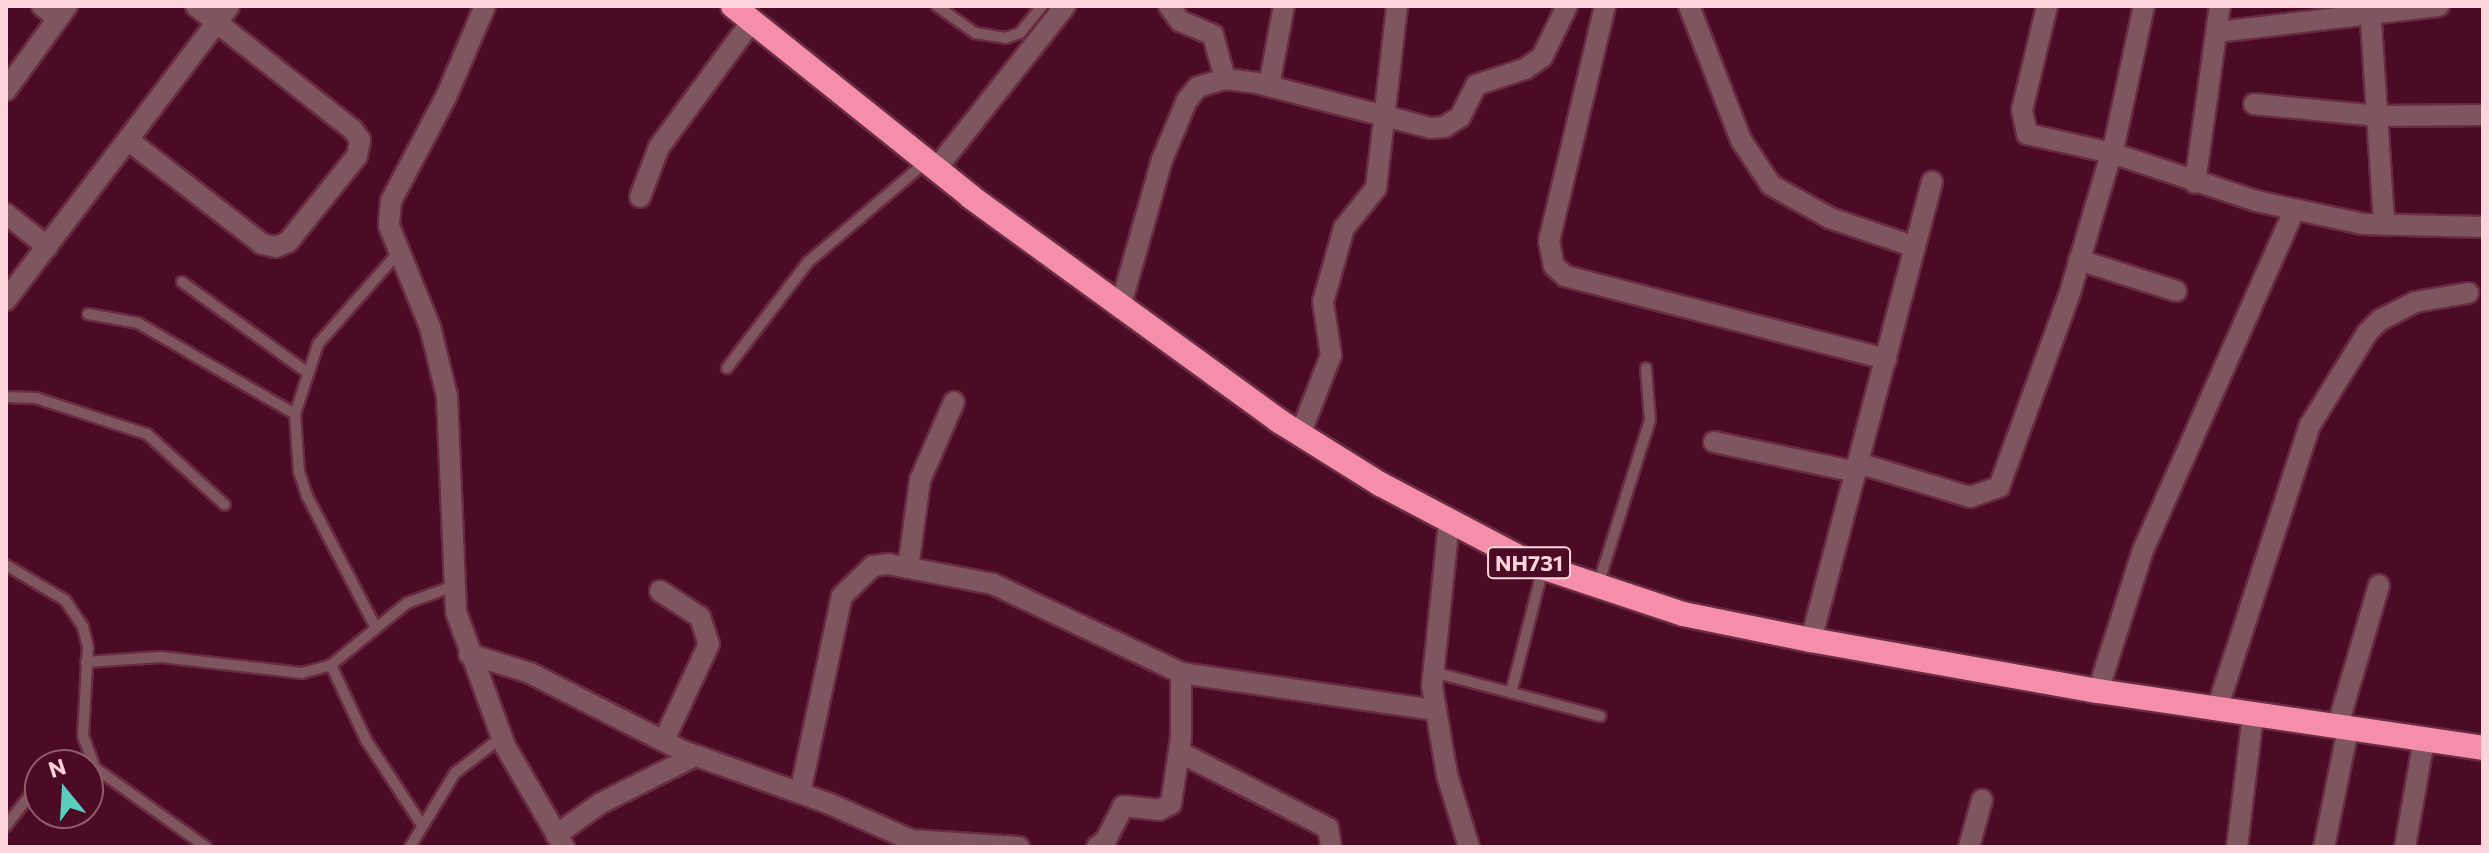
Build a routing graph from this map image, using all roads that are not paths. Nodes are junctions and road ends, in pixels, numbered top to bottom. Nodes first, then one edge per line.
1 (196, 6) edge
2 (485, 6) edge
3 (733, 6) edge
4 (937, 6) edge
5 (1042, 6) edge
6 (1065, 6) edge
7 (1169, 6) edge
8 (1284, 6) edge
9 (1397, 6) edge
10 (1567, 6) edge
11 (1605, 6) edge
12 (1689, 6) edge
13 (2047, 6) edge
14 (2144, 6) edge
15 (2220, 6) edge
16 (2438, 6) edge
17 (56, 10) edge
18 (2371, 10) edge
19 (223, 14) edge
20 (752, 21) junction
21 (2218, 32) junction
22 (1225, 79) junction
23 (7, 86) edge
24 (1269, 86) junction
25 (2254, 104) dead end
26 (2483, 115) edge
27 (2378, 116) junction
28 (1387, 117) junction
29 (128, 140) junction
30 (2112, 153) junction
31 (932, 165) junction
32 (1932, 182) dead end
33 (2195, 183) junction
34 (640, 197) dead end
35 (2295, 209) junction
36 (6, 214) edge
37 (2384, 225) junction
38 (2483, 227) edge
39 (48, 247) junction
40 (1915, 247) junction
41 (398, 253) junction
42 (2079, 260) junction
43 (182, 282) dead end
44 (2176, 291) dead end
45 (2468, 293) dead end
46 (6, 300) edge
47 (1120, 308) junction
48 (88, 314) dead end
49 (1886, 359) junction
50 (727, 368) dead end
51 (1646, 368) dead end
52 (307, 372) junction
53 (6, 397) edge
54 (954, 402) dead end
55 (295, 414) junction
56 (1300, 435) junction
57 (1714, 442) dead end
58 (1857, 467) junction
59 (225, 505) dead end
60 (1449, 522) junction
61 (6, 565) edge
62 (908, 568) junction
63 (1543, 568) junction
64 (2379, 585) dead end
65 (454, 586) junction
66 (1597, 587) junction
67 (660, 591) dead end
68 (375, 626) junction
69 (1811, 640) junction
70 (469, 654) junction
71 (86, 662) junction
72 (331, 665) junction
73 (1433, 672) junction
74 (1181, 673) junction
75 (2098, 691) junction
76 (1511, 693) junction
77 (2217, 709) junction
78 (1435, 710) junction
79 (2253, 715) junction
80 (1600, 716) dead end
81 (2342, 729) junction
82 (502, 737) junction
83 (2424, 739) junction
84 (664, 740) junction
85 (2483, 748) edge
86 (86, 749) edge
87 (1179, 752) junction
88 (695, 756) junction
89 (104, 778) edge
90 (800, 793) junction
91 (1982, 800) dead end
92 (24, 803) edge
93 (422, 825) junction
94 (6, 826) edge
95 (560, 841) edge
96 (206, 847) edge
97 (410, 847) edge
98 (1019, 847) edge
99 (1097, 847) edge
100 (1331, 847) edge
101 (1469, 847) edge
102 (1969, 847) edge
103 (2237, 847) edge
104 (2324, 847) edge
105 (2405, 847) edge

1 - 19 street
2 - 41 street
3 - 20 highway, NH731
4 - 5 lane
6 - 31 street
7 - 22 street
8 - 24 street
9 - 28 street
10 - 28 street
11 - 49 street
12 - 40 street
13 - 30 street
14 - 30 street
15 - 21 street
16 - 18 street
17 - 23 street
18 - 21 street
18 - 27 street
19 - 29 street
19 - 29 street
20 - 31 highway, NH731
20 - 34 street
21 - 33 street
22 - 24 street
22 - 47 street
24 - 28 street
25 - 27 street
26 - 27 street
27 - 37 street
28 - 56 street
29 - 39 street
30 - 33 street
30 - 42 street
31 - 47 highway, NH731
31 - 50 lane
32 - 40 street
33 - 35 street
35 - 37 street
35 - 75 street
36 - 39 street
37 - 38 street
39 - 46 street
40 - 49 street
41 - 52 lane
41 - 65 street
42 - 44 street
42 - 58 street
43 - 52 lane
45 - 77 street
47 - 56 highway, NH731
48 - 55 lane
49 - 58 street
51 - 66 lane
52 - 55 lane
53 - 59 lane
54 - 62 street
55 - 68 lane
56 - 60 highway, NH731
57 - 58 street
58 - 69 street
60 - 63 highway, NH731
60 - 73 street
61 - 71 lane
62 - 74 street
62 - 90 street
63 - 66 highway, NH731
63 - 76 lane
64 - 81 street
65 - 68 lane
65 - 70 street
66 - 69 highway, NH731
67 - 84 street
68 - 72 lane
69 - 75 highway, NH731
70 - 82 street
70 - 84 street
71 - 72 lane
71 - 86 lane
72 - 93 lane
73 - 76 lane
73 - 78 street
74 - 78 street
74 - 87 street
75 - 77 highway, NH731
76 - 80 lane
77 - 79 highway, NH731
78 - 101 street
79 - 81 highway, NH731
79 - 103 street
81 - 83 highway, NH731
81 - 104 street
82 - 93 lane
82 - 95 street
83 - 85 highway, NH731
83 - 105 street
84 - 88 street
87 - 99 street
87 - 100 street
88 - 90 street
88 - 95 street
89 - 96 lane
90 - 98 street
91 - 102 street
92 - 94 lane
93 - 97 lane

